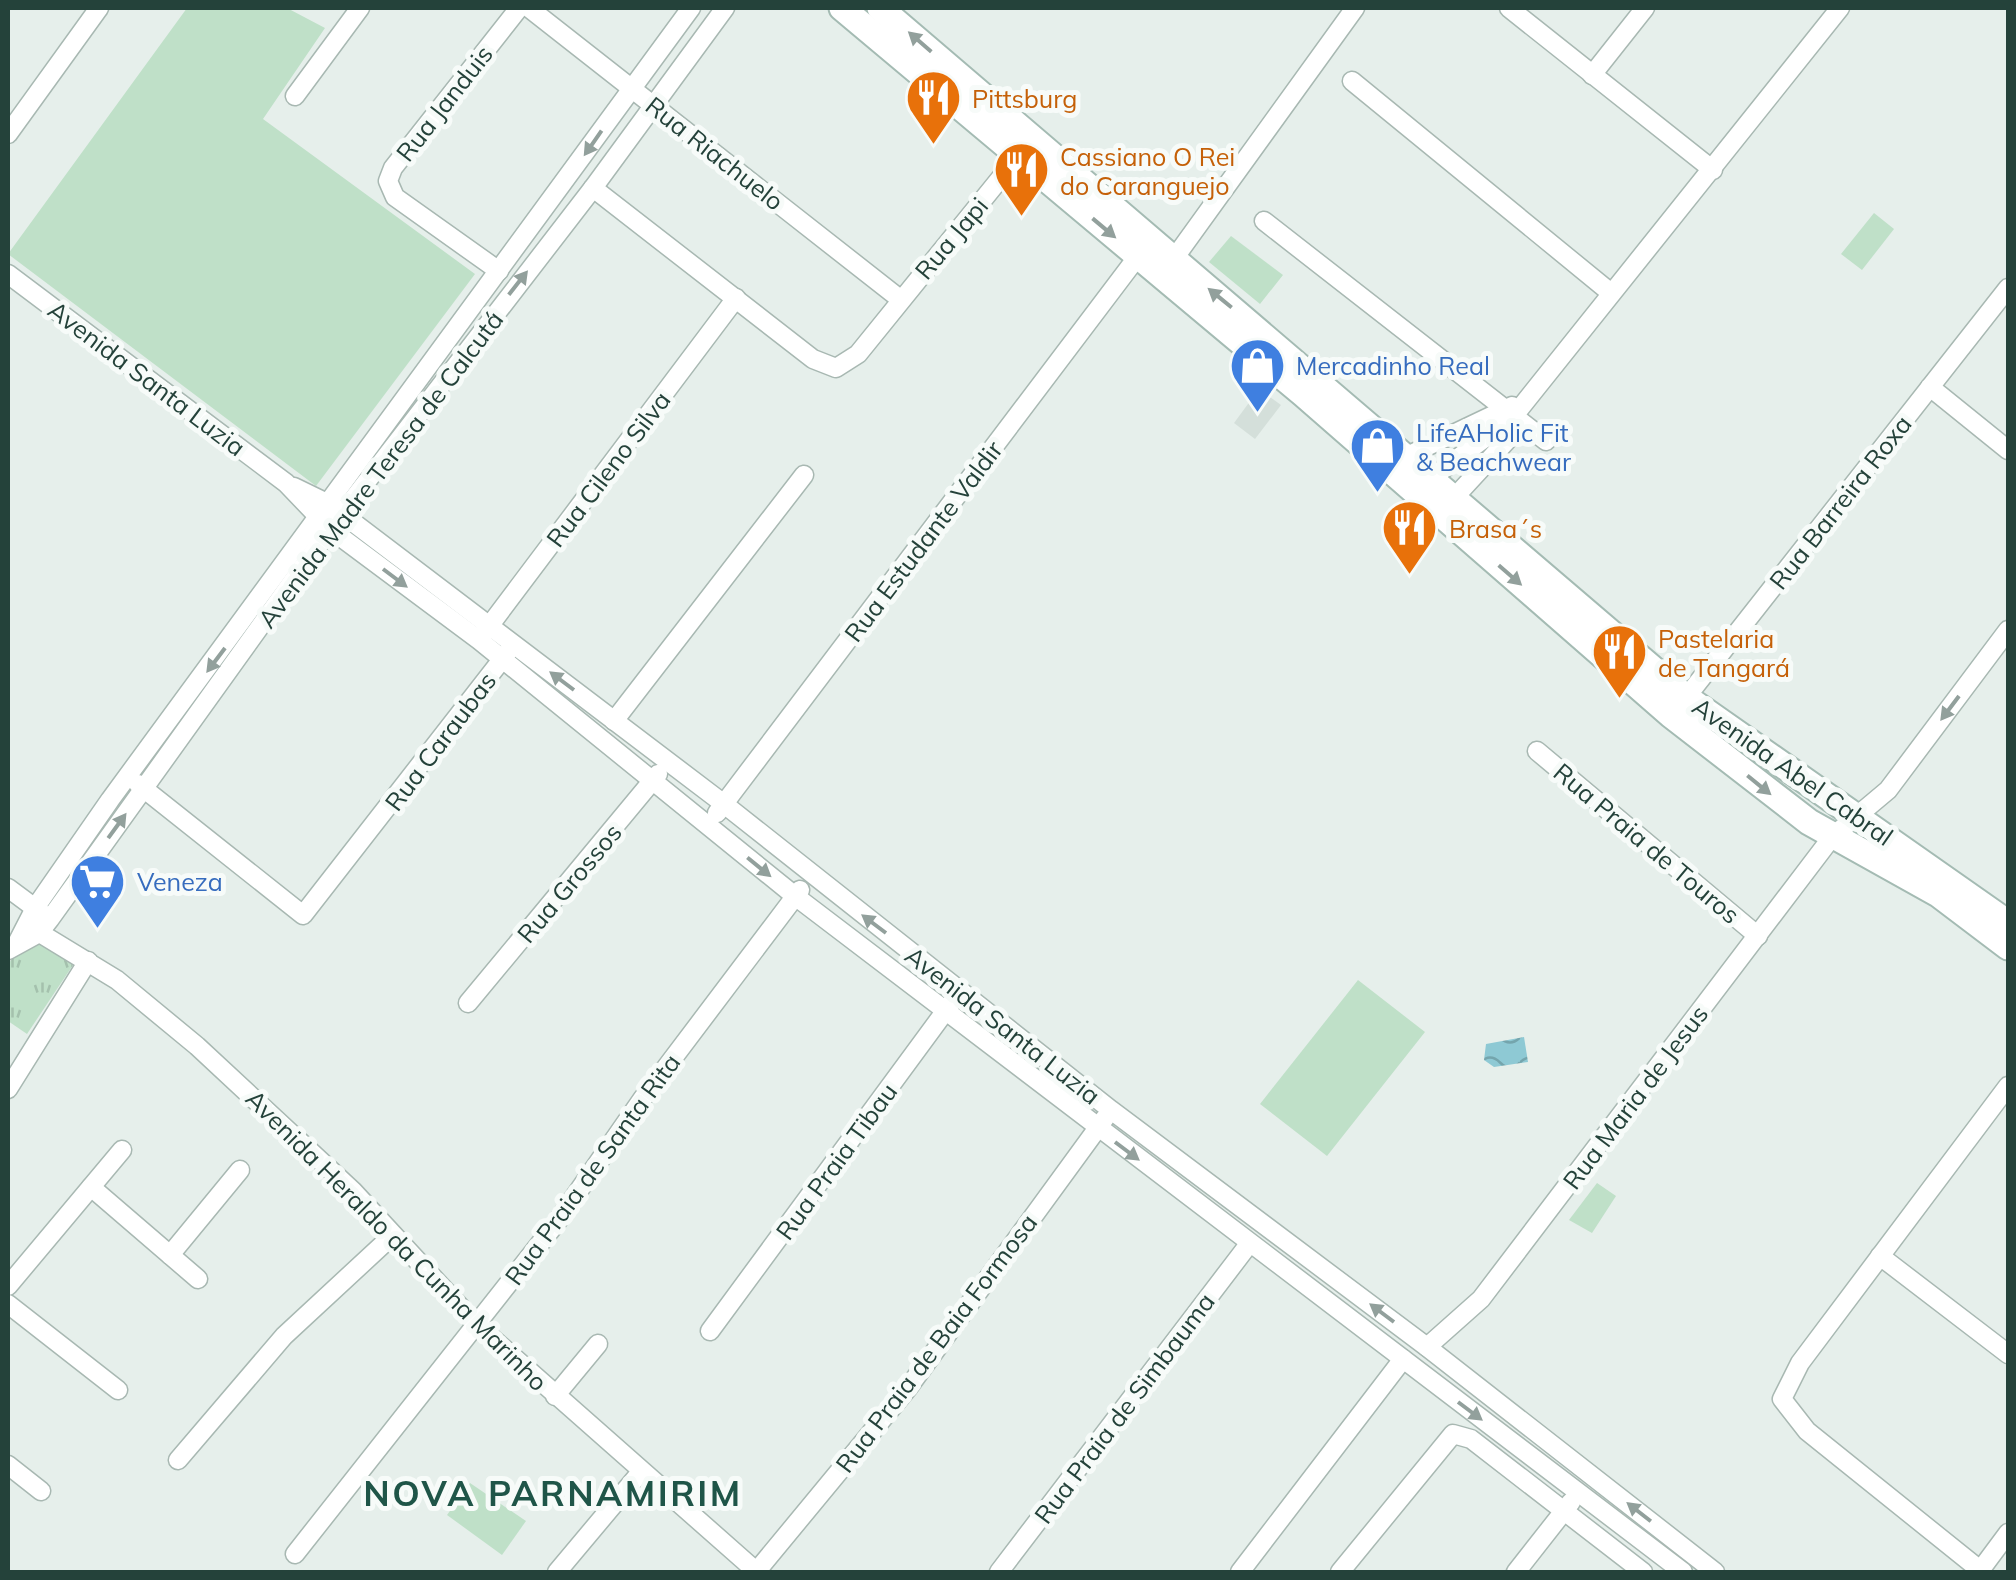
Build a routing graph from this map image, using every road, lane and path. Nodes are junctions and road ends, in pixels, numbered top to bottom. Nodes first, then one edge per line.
1 (99, 8) edge
2 (360, 8) edge
3 (518, 8) edge
4 (528, 8) edge
5 (691, 8) edge
6 (725, 8) edge
7 (842, 8) edge
8 (880, 8) edge
9 (1355, 8) edge
10 (1509, 8) edge
11 (1646, 8) edge
12 (1840, 8) edge
13 (1592, 75) junction
14 (1352, 81) dead end
15 (632, 88) junction
16 (295, 96) dead end
17 (654, 104) junction
18 (8, 134) edge
19 (1025, 147) junction
20 (1712, 170) junction
21 (592, 188) junction
22 (1264, 221) dead end
23 (1138, 256) junction
24 (1167, 268) junction
25 (499, 271) junction
26 (8, 274) edge
27 (2008, 288) edge
28 (1612, 293) junction
29 (736, 298) junction
30 (900, 300) junction
31 (1930, 387) junction
32 (1513, 417) junction
33 (1546, 441) dead end
34 (2008, 450) edge
35 (1405, 458) junction
36 (804, 475) dead end
37 (1430, 479) junction
38 (1454, 498) junction
39 (329, 517) junction
40 (2008, 630) edge
41 (484, 633) junction
42 (508, 652) junction
43 (1679, 707) junction
44 (614, 721) junction
45 (630, 733) junction
46 (1537, 751) dead end
47 (615, 752) junction
48 (666, 761) junction
49 (128, 776) junction
50 (652, 782) junction
51 (145, 790) junction
52 (724, 804) junction
53 (1859, 816) junction
54 (707, 825) junction
55 (1832, 837) junction
56 (810, 876) junction
57 (8, 888) edge
58 (796, 896) junction
59 (37, 921) junction
60 (2008, 924) edge
61 (1758, 936) junction
62 (12, 946) edge
63 (2008, 947) edge
64 (88, 961) junction
65 (961, 989) junction
66 (468, 1002) dead end
67 (946, 1009) junction
68 (2008, 1086) edge
69 (8, 1090) edge
70 (2002, 1108) edge
71 (1111, 1110) junction
72 (1098, 1128) junction
73 (122, 1150) dead end
74 (240, 1170) dead end
75 (91, 1188) junction
76 (393, 1235) junction
77 (1248, 1244) junction
78 (170, 1255) junction
79 (1880, 1256) junction
80 (198, 1279) dead end
81 (8, 1286) edge
82 (8, 1304) edge
83 (476, 1324) junction
84 (710, 1331) dead end
85 (598, 1344) dead end
86 (1427, 1347) junction
87 (2008, 1354) edge
88 (1403, 1360) junction
89 (118, 1390) dead end
90 (555, 1396) junction
91 (178, 1460) dead end
92 (8, 1465) edge
93 (640, 1473) junction
94 (41, 1491) dead end
95 (1578, 1493) junction
96 (1564, 1510) junction
97 (2008, 1533) edge
98 (295, 1554) dead end
99 (1980, 1571) edge
100 (557, 1572) edge
101 (756, 1572) edge
102 (999, 1572) edge
103 (1240, 1572) edge
104 (1340, 1572) edge
105 (1516, 1572) edge
106 (1643, 1572) edge
107 (1683, 1572) edge
108 (1716, 1572) edge

1 - 18 street
2 - 16 street
3 - 25 street, Rua Janduis
4 - 15 street, Rua Riachuelo
5 - 15 street, Avenida Madre Teresa de Calcutá
6 - 17 street, Avenida Madre Teresa de Calcutá
7 - 19 main road, Avenida Abel Cabral
19 -> 8 main road, Avenida Abel Cabral
9 - 24 street
10 - 13 street
11 - 13 street
12 - 20 street
13 - 20 street
14 - 28 street
15 - 17 street, Rua Riachuelo
15 -> 25 street, Avenida Madre Teresa de Calcutá
17 - 21 street, Avenida Madre Teresa de Calcutá
17 - 30 street, Rua Riachuelo
19 -> 23 main road, Avenida Abel Cabral
19 - 24 main road, Avenida Abel Cabral
19 - 30 street, Rua Japi
20 - 28 street
21 - 29 street, Rua Japi
39 -> 21 street, Avenida Madre Teresa de Calcutá
22 - 32 street
23 - 24 main road, Avenida Abel Cabral
23 - 52 street, Rua Estudante Valdir
35 -> 24 main road, Avenida Abel Cabral
24 -> 43 main road, Avenida Abel Cabral
25 - 39 street, Avenida Madre Teresa de Calcutá
26 - 39 street, Avenida Santa Luzia
27 - 31 street, Rua Barreira Roxa
28 - 32 street
29 - 30 street, Rua Japi
29 - 41 street, Rua Cileno Silva
31 - 34 street
31 - 43 street, Rua Barreira Roxa
32 - 33 street
32 - 35 street
32 - 37 street
32 - 38 street
35 - 37 main road, Avenida Abel Cabral
36 - 44 street
37 - 38 main road, Avenida Abel Cabral
38 - 43 main road, Avenida Abel Cabral
39 - 41 street, Avenida Santa Luzia
39 -> 49 street, Avenida Madre Teresa de Calcutá
39 - 51 street, Avenida Madre Teresa de Calcutá
40 -> 53 street, Rua Maria de Jesus
41 - 42 street, Avenida Santa Luzia
44 -> 42 street, Avenida Santa Luzia
42 - 47 street, Avenida Santa Luzia
42 - 51 street, Rua Caraubas
43 - 53 main road, Avenida Abel Cabral
43 -> 55 main road, Avenida Abel Cabral
44 - 45 street, Avenida Santa Luzia
45 - 47 street
45 - 48 street, Avenida Santa Luzia
46 - 61 street, Rua Praia de Touros
47 - 50 street, Avenida Santa Luzia
48 - 50 street, Rua Grossos
48 - 52 street, Avenida Santa Luzia
49 - 51 street
49 - 59 street, Avenida Madre Teresa de Calcutá
50 - 54 street, Avenida Santa Luzia
50 - 66 street, Rua Grossos
59 -> 51 street, Avenida Madre Teresa de Calcutá
52 - 54 street, Rua Estudante Valdir
52 - 56 street, Avenida Santa Luzia
53 - 55 street, Rua Maria de Jesus
53 - 60 main road, Avenida Abel Cabral
54 -> 58 street, Avenida Santa Luzia
55 - 61 street, Rua Maria de Jesus
55 - 63 main road, Avenida Abel Cabral
56 - 58 street, Rua Praia de Santa Rita
65 -> 56 street, Avenida Santa Luzia
57 - 59 street, Avenida Heraldo da Cunha Marinho
58 - 67 street, Avenida Santa Luzia
58 - 83 street, Rua Praia de Santa Rita
59 - 62 street
59 - 64 street, Avenida Heraldo da Cunha Marinho
61 - 86 street, Rua Maria de Jesus
64 - 69 street
64 - 76 street, Avenida Heraldo da Cunha Marinho
65 - 67 street, Rua Praia Tibau
65 - 71 street, Avenida Santa Luzia
67 - 72 street, Avenida Santa Luzia
67 - 84 street, Rua Praia Tibau
68 - 70 street
70 - 79 street
71 - 72 street, Rua Praia de Baia Formosa
86 -> 71 street, Avenida Santa Luzia
72 -> 77 street, Avenida Santa Luzia
72 - 101 street, Rua Praia de Baia Formosa
73 - 75 street
74 - 78 street
75 - 78 street
75 - 81 street
76 - 83 street, Avenida Heraldo da Cunha Marinho
76 - 91 street
77 - 88 street, Avenida Santa Luzia
77 - 102 street, Rua Praia de Simbauma
78 - 80 street
79 - 87 street
79 - 99 street
82 - 89 street
83 - 90 street, Avenida Heraldo da Cunha Marinho
83 - 98 street, Rua Praia de Santa Rita
85 - 90 street
108 -> 86 street, Avenida Santa Luzia
88 -> 95 street, Avenida Santa Luzia
88 - 103 street
90 - 93 street, Avenida Heraldo da Cunha Marinho
92 - 94 street
93 - 100 street
93 - 101 street, Avenida Heraldo da Cunha Marinho
95 - 96 street
95 - 107 street, Avenida Santa Luzia
96 - 104 street
96 - 105 street
96 - 106 street
97 - 99 street

